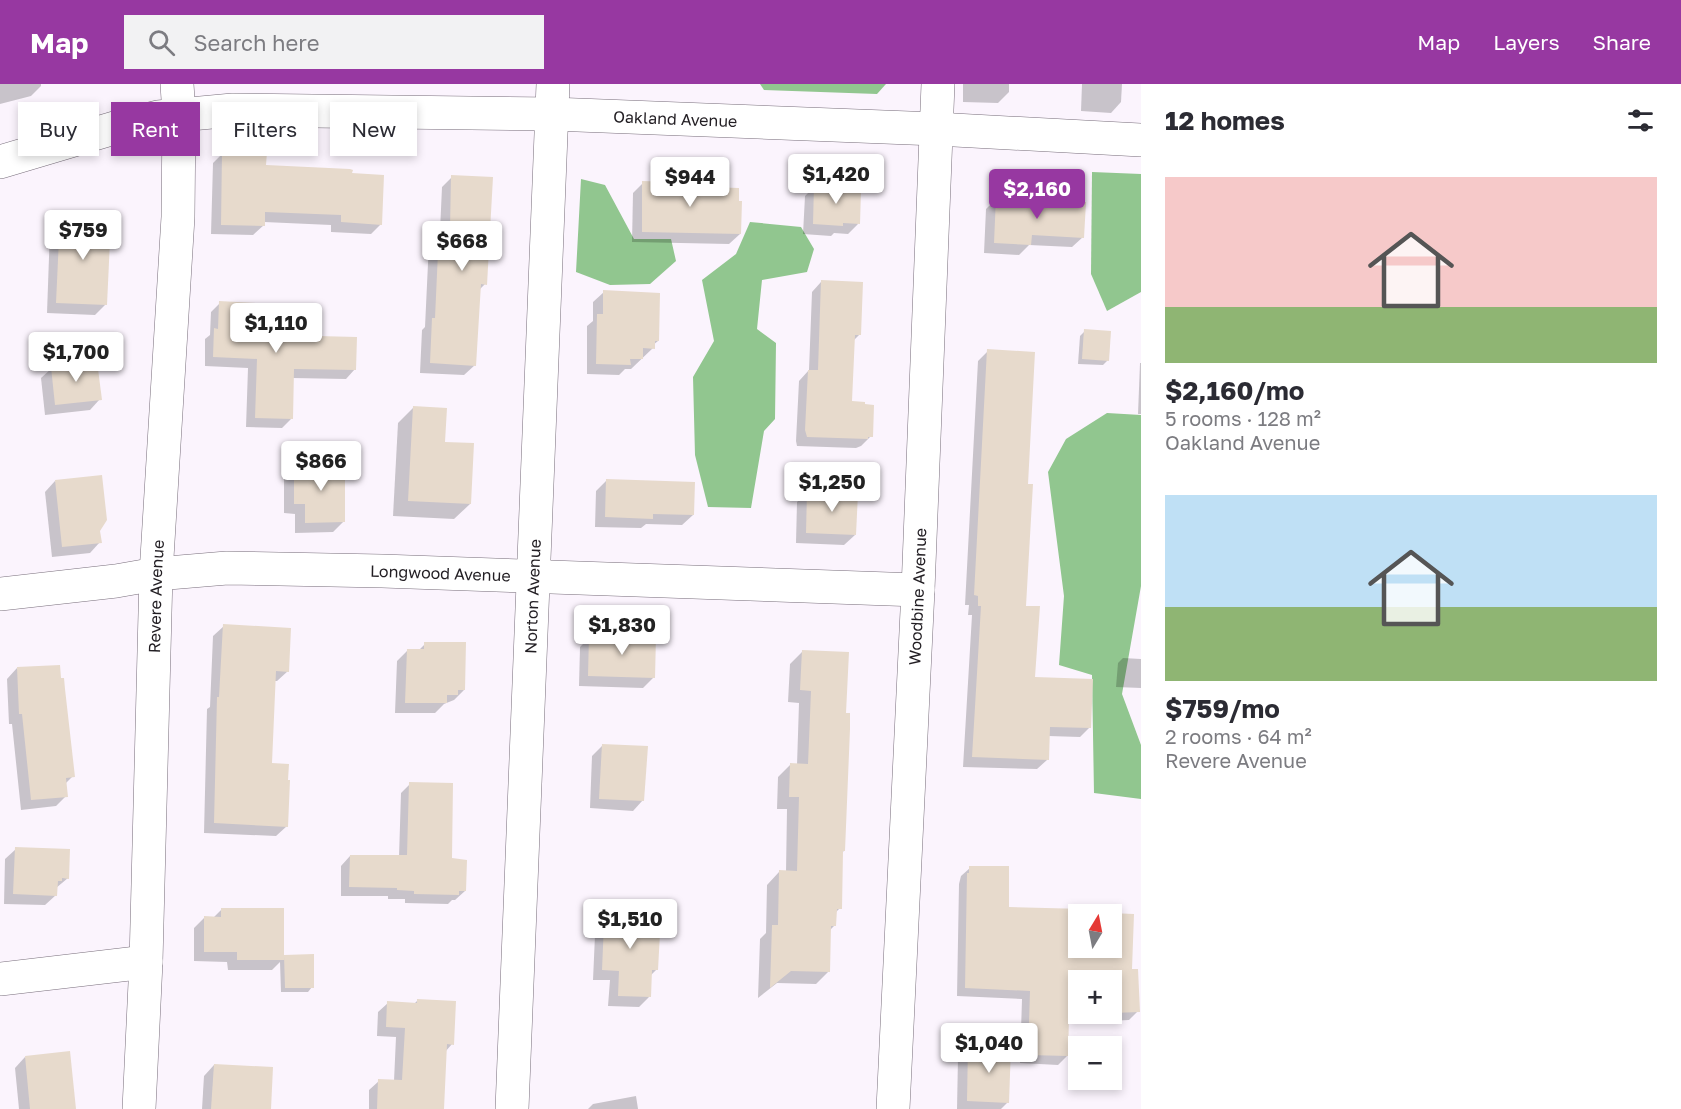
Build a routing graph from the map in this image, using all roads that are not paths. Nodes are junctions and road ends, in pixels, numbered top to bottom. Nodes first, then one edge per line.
1 (938, 84) edge
2 (552, 99) edge
3 (178, 100) edge
4 (936, 129) junction
5 (1141, 140) edge
6 (0, 162) edge
7 (156, 574) junction
8 (533, 578) junction
9 (918, 590) junction
10 (0, 594) edge
11 (146, 962) junction
12 (0, 979) edge
13 (139, 1109) edge
14 (512, 1109) edge
15 (893, 1109) edge

1 - 4 street, Woodbine Avenue
2 - 3 street, Oakland Avenue
2 - 4 street, Oakland Avenue
2 - 8 street, Norton Avenue
3 - 6 street, Oakland Avenue
3 - 7 street, Revere Avenue
4 - 5 street, Oakland Avenue
4 - 9 street, Woodbine Avenue
7 - 8 street, Longwood Avenue
7 - 10 street, Longwood Avenue
7 - 11 street, Revere Avenue
8 - 9 street, Longwood Avenue
8 - 14 street, Norton Avenue
9 - 15 street, Woodbine Avenue
11 - 12 street
11 - 13 street, Revere Avenue

